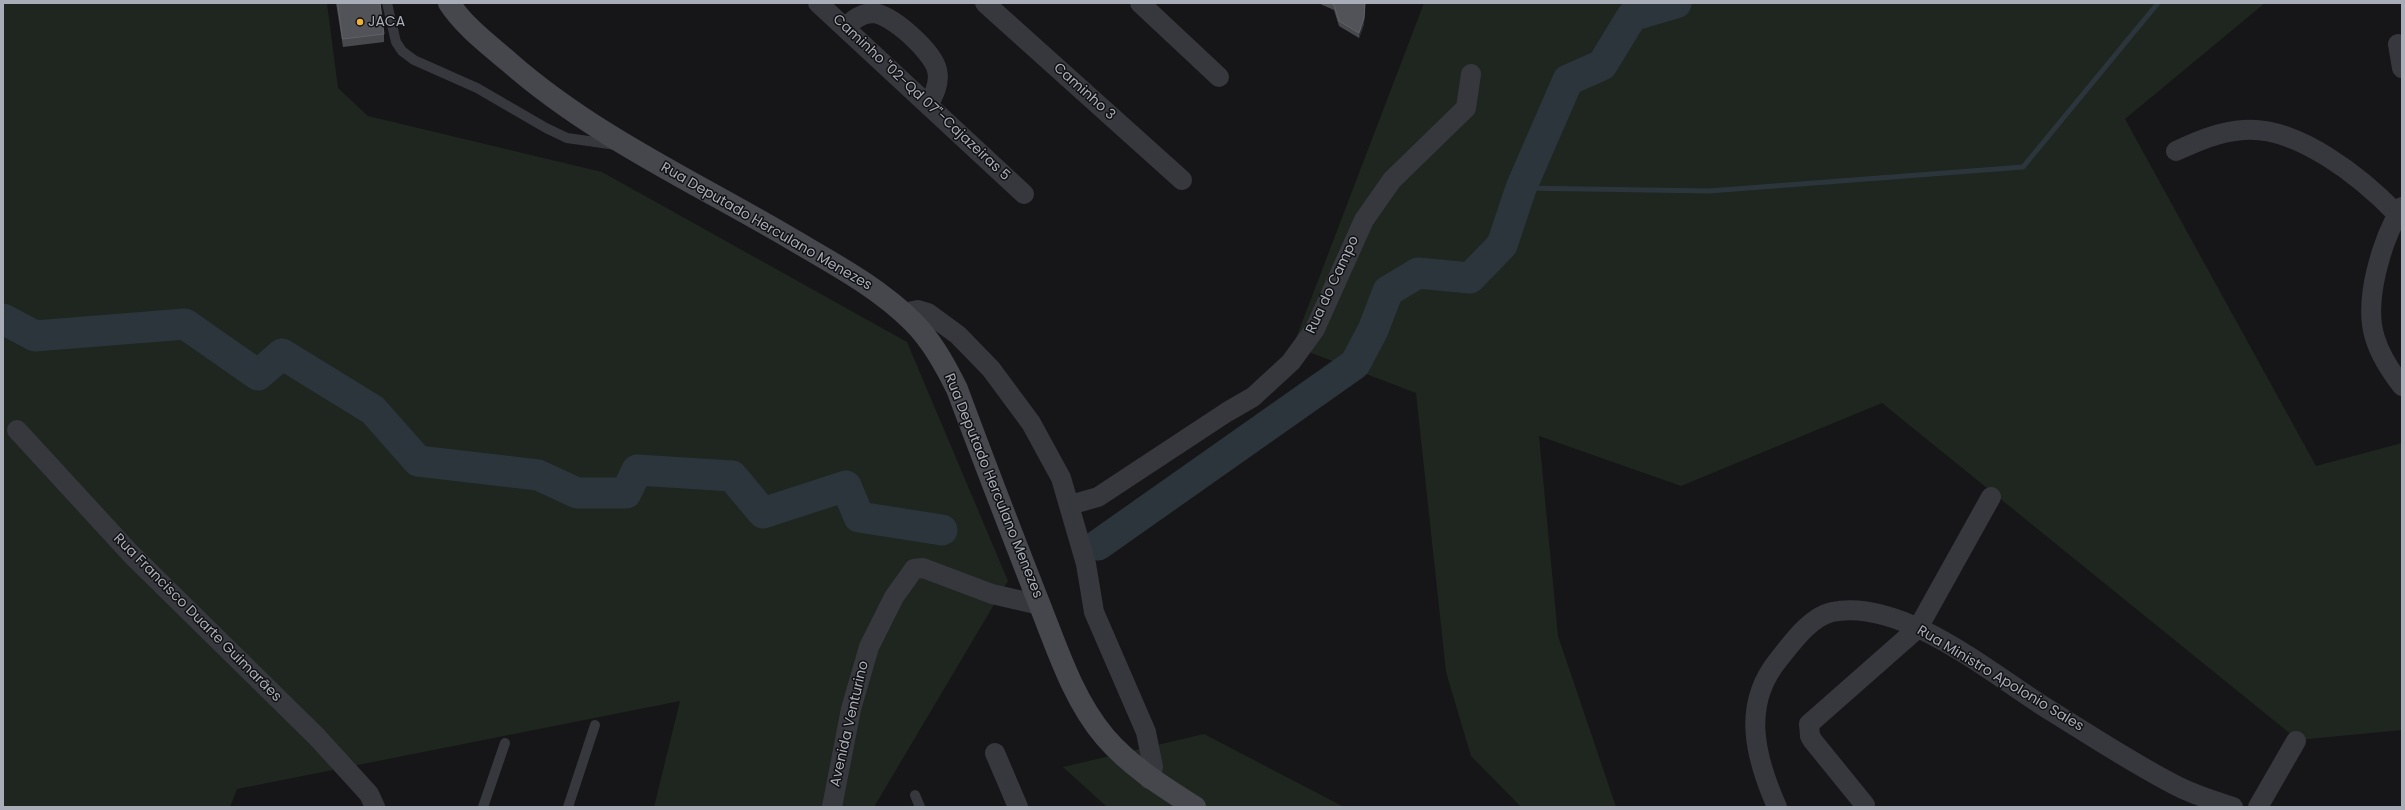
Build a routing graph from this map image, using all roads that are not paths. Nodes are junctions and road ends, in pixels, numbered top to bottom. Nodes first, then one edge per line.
1 (387, 3) edge
2 (449, 3) edge
3 (985, 3) edge
4 (1140, 3) edge
5 (830, 7) edge
6 (845, 28) junction
7 (2398, 44) dead end
8 (2402, 68) edge
9 (1471, 74) dead end
10 (1219, 77) dead end
11 (928, 105) junction
12 (627, 145) junction
13 (2176, 151) dead end
14 (1182, 180) dead end
15 (1024, 194) dead end
16 (2400, 211) edge
17 (903, 313) junction
18 (2402, 386) edge
19 (17, 430) dead end
20 (1991, 497) dead end
21 (1070, 505) junction
22 (1040, 605) junction
23 (1918, 628) junction
24 (595, 725) dead end
25 (2296, 741) dead end
26 (505, 743) dead end
27 (995, 753) dead end
28 (1149, 778) junction
29 (915, 795) dead end
30 (2192, 800) edge
31 (1865, 805) dead end
32 (375, 807) edge
33 (483, 807) edge
34 (568, 807) edge
35 (832, 807) edge
36 (920, 807) edge
37 (1018, 807) edge
38 (1195, 807) edge
39 (1777, 807) edge
40 (2233, 807) edge
41 (2258, 807) edge

1 - 12 lane
2 - 12 main road, Rua Deputado Herculano Menezes
3 - 14 street, Caminho 3
4 - 10 street
5 - 6 street, Caminho "02-Qd 07"-Cajazeiras 5
6 - 11 street, Caminho "02-Qd 07"-Cajazeiras 5
6 - 11 street
7 - 8 street
9 - 21 street, Rua do Campo
11 - 15 street, Caminho "02-Qd 07"-Cajazeiras 5
12 - 17 main road, Rua Deputado Herculano Menezes
13 - 16 street
16 - 18 street
17 - 21 street
17 - 22 main road, Rua Deputado Herculano Menezes
19 - 32 street, Rua Francisco Duarte Guimarães
20 - 23 street
21 - 28 street
22 - 28 main road, Rua Deputado Herculano Menezes
22 - 35 street, Avenida Venturino
23 - 30 street, Rua Ministro Apolonio Sales
23 - 31 street
23 - 39 street, Rua Ministro Apolonio Sales
24 - 34 lane
25 - 41 street
26 - 33 lane
27 - 37 street
28 - 38 main road, Rua Deputado Herculano Menezes
29 - 36 lane
30 - 40 street, Rua Ministro Apolonio Sales

